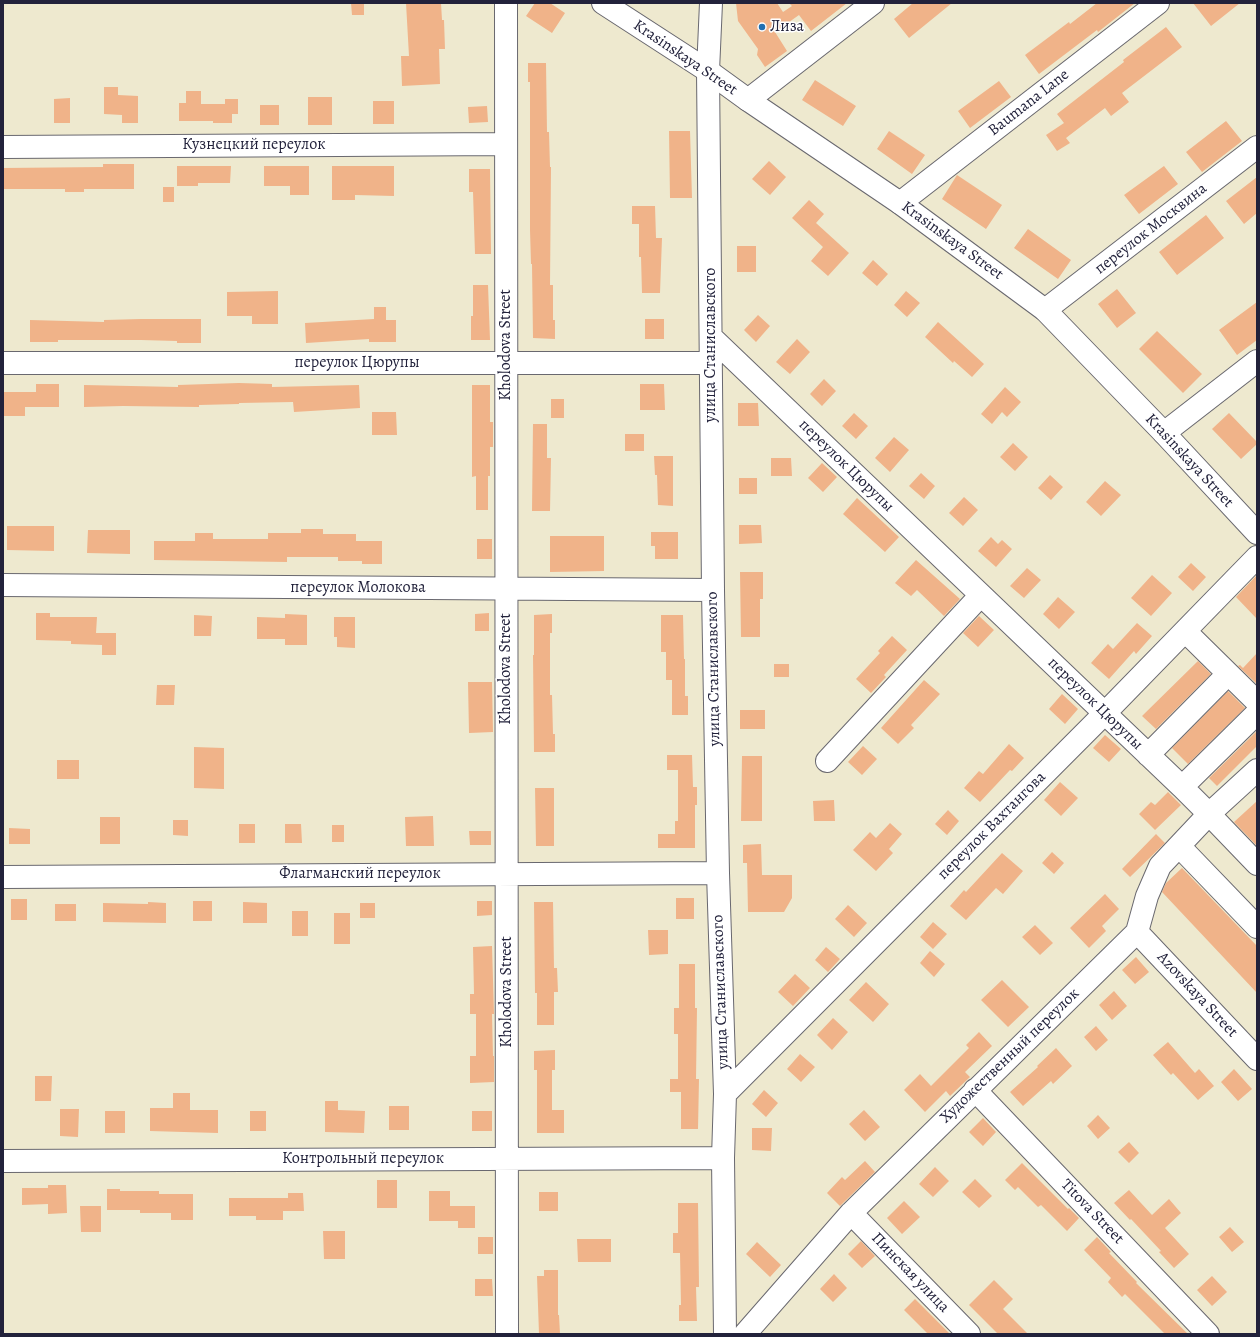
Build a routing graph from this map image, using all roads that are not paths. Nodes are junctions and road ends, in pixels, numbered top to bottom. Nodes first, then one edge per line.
1 (506, 3) edge
2 (603, 3) edge
3 (711, 3) edge
4 (873, 3) edge
5 (1158, 3) edge
6 (708, 71) junction
7 (748, 100) junction
8 (506, 144) junction
9 (3, 147) edge
10 (1257, 147) edge
11 (900, 203) junction
12 (1045, 310) junction
13 (711, 337) junction
14 (1257, 361) edge
15 (3, 363) edge
16 (506, 363) junction
17 (711, 363) junction
18 (1164, 433) junction
19 (1257, 532) edge
20 (1257, 557) edge
21 (3, 586) edge
22 (506, 589) junction
23 (712, 590) junction
24 (981, 595) junction
25 (1185, 631) junction
26 (1228, 674) junction
27 (1257, 702) edge
28 (1105, 713) junction
29 (1257, 713) edge
30 (1148, 755) junction
31 (827, 761) dead end
32 (1257, 770) edge
33 (1182, 788) junction
34 (1209, 814) junction
35 (1179, 846) junction
36 (1257, 864) edge
37 (718, 872) junction
38 (506, 873) junction
39 (3, 877) edge
40 (1257, 927) edge
41 (1137, 932) junction
42 (1257, 1059) edge
43 (975, 1090) junction
44 (725, 1094) junction
45 (507, 1158) junction
46 (723, 1158) junction
47 (3, 1161) edge
48 (851, 1213) junction
49 (507, 1334) edge
50 (725, 1334) edge
51 (745, 1334) edge
52 (969, 1334) edge
53 (1208, 1334) edge

1 - 8 street, Kholodova Street
2 - 6 street, Krasinskaya Street
3 - 6 street, улица Станиславского
4 - 7 street
5 - 11 street, Baumana Lane
6 - 7 street, Krasinskaya Street
6 - 13 street, улица Станиславского
7 - 11 street, Krasinskaya Street
8 - 9 street, Кузнецкий переулок
8 - 16 street, Kholodova Street
10 - 12 street, переулок Москвина
11 - 12 street, Krasinskaya Street
12 - 18 street, Krasinskaya Street
13 - 17 street, улица Станиславского
13 - 24 street, переулок Цюрупы
14 - 18 street
15 - 16 street, переулок Цюрупы
16 - 17 street, переулок Цюрупы
16 - 22 street, Kholodova Street
17 - 23 street, улица Станиславского
18 - 19 street, Krasinskaya Street
20 - 25 street, переулок Вахтангова
21 - 22 street, переулок Молокова
22 - 23 street, переулок Молокова
22 - 38 street, Kholodova Street
23 - 37 street, улица Станиславского
24 - 28 street, переулок Цюрупы
24 - 31 street
25 - 26 street
25 - 28 street, переулок Вахтангова
26 - 27 street
26 - 30 street
28 - 30 street, переулок Цюрупы
28 - 44 street, переулок Вахтангова
29 - 33 street
30 - 33 street, переулок Цюрупы
32 - 34 street
33 - 34 street, переулок Цюрупы
34 - 35 street
34 - 36 street, переулок Цюрупы
35 - 40 street
35 - 41 street
37 - 38 street, Флагманский переулок
37 - 44 street, улица Станиславского
38 - 39 street, Флагманский переулок
38 - 45 street, Kholodova Street
41 - 42 street, Azovskaya Street
41 - 43 street, Художественный переулок
43 - 48 street, Художественный переулок
43 - 53 street, Titova Street
44 - 46 street, улица Станиславского
45 - 46 street, Контрольный переулок
45 - 47 street, Контрольный переулок
45 - 49 street, Kholodova Street
46 - 50 street, улица Станиславского
48 - 51 street, Художественный переулок
48 - 52 street, Пинская улица

